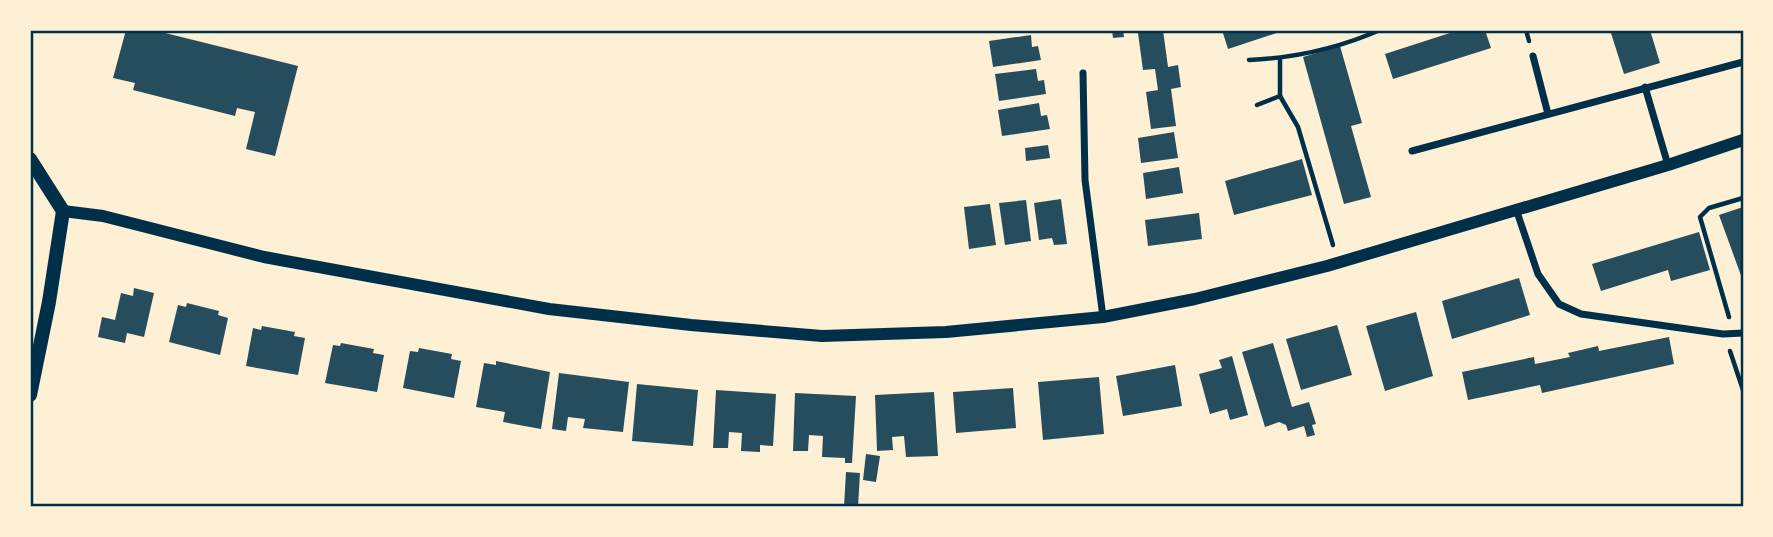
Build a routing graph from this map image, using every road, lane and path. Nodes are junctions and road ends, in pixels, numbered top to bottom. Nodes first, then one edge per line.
1 (1380, 30) edge
2 (1533, 56) dead end
3 (1280, 59) junction
4 (1250, 60) dead end
5 (1743, 62) edge
6 (1083, 73) dead end
7 (1645, 87) junction
8 (1280, 96) junction
9 (1257, 105) dead end
10 (1548, 114) junction
11 (1743, 140) edge
12 (1412, 151) dead end
13 (30, 159) edge
14 (1668, 164) junction
15 (1743, 198) edge
16 (1516, 209) junction
17 (63, 211) junction
18 (1338, 262) junction
19 (1102, 317) junction
20 (1733, 333) junction
21 (1743, 333) edge
22 (1723, 334) junction
23 (1743, 390) edge
24 (30, 395) edge

1 - 3 path
2 - 10 street
3 - 4 path
3 - 8 path
5 - 7 street
6 - 19 street
7 - 10 street
7 - 14 street
8 - 9 path
8 - 18 path
10 - 12 street
11 - 14 street
13 - 17 main road
14 - 16 street
15 - 20 path
16 - 18 street
16 - 22 street
17 - 19 street
17 - 24 main road
18 - 19 street
20 - 21 street
20 - 22 street
22 - 23 path

